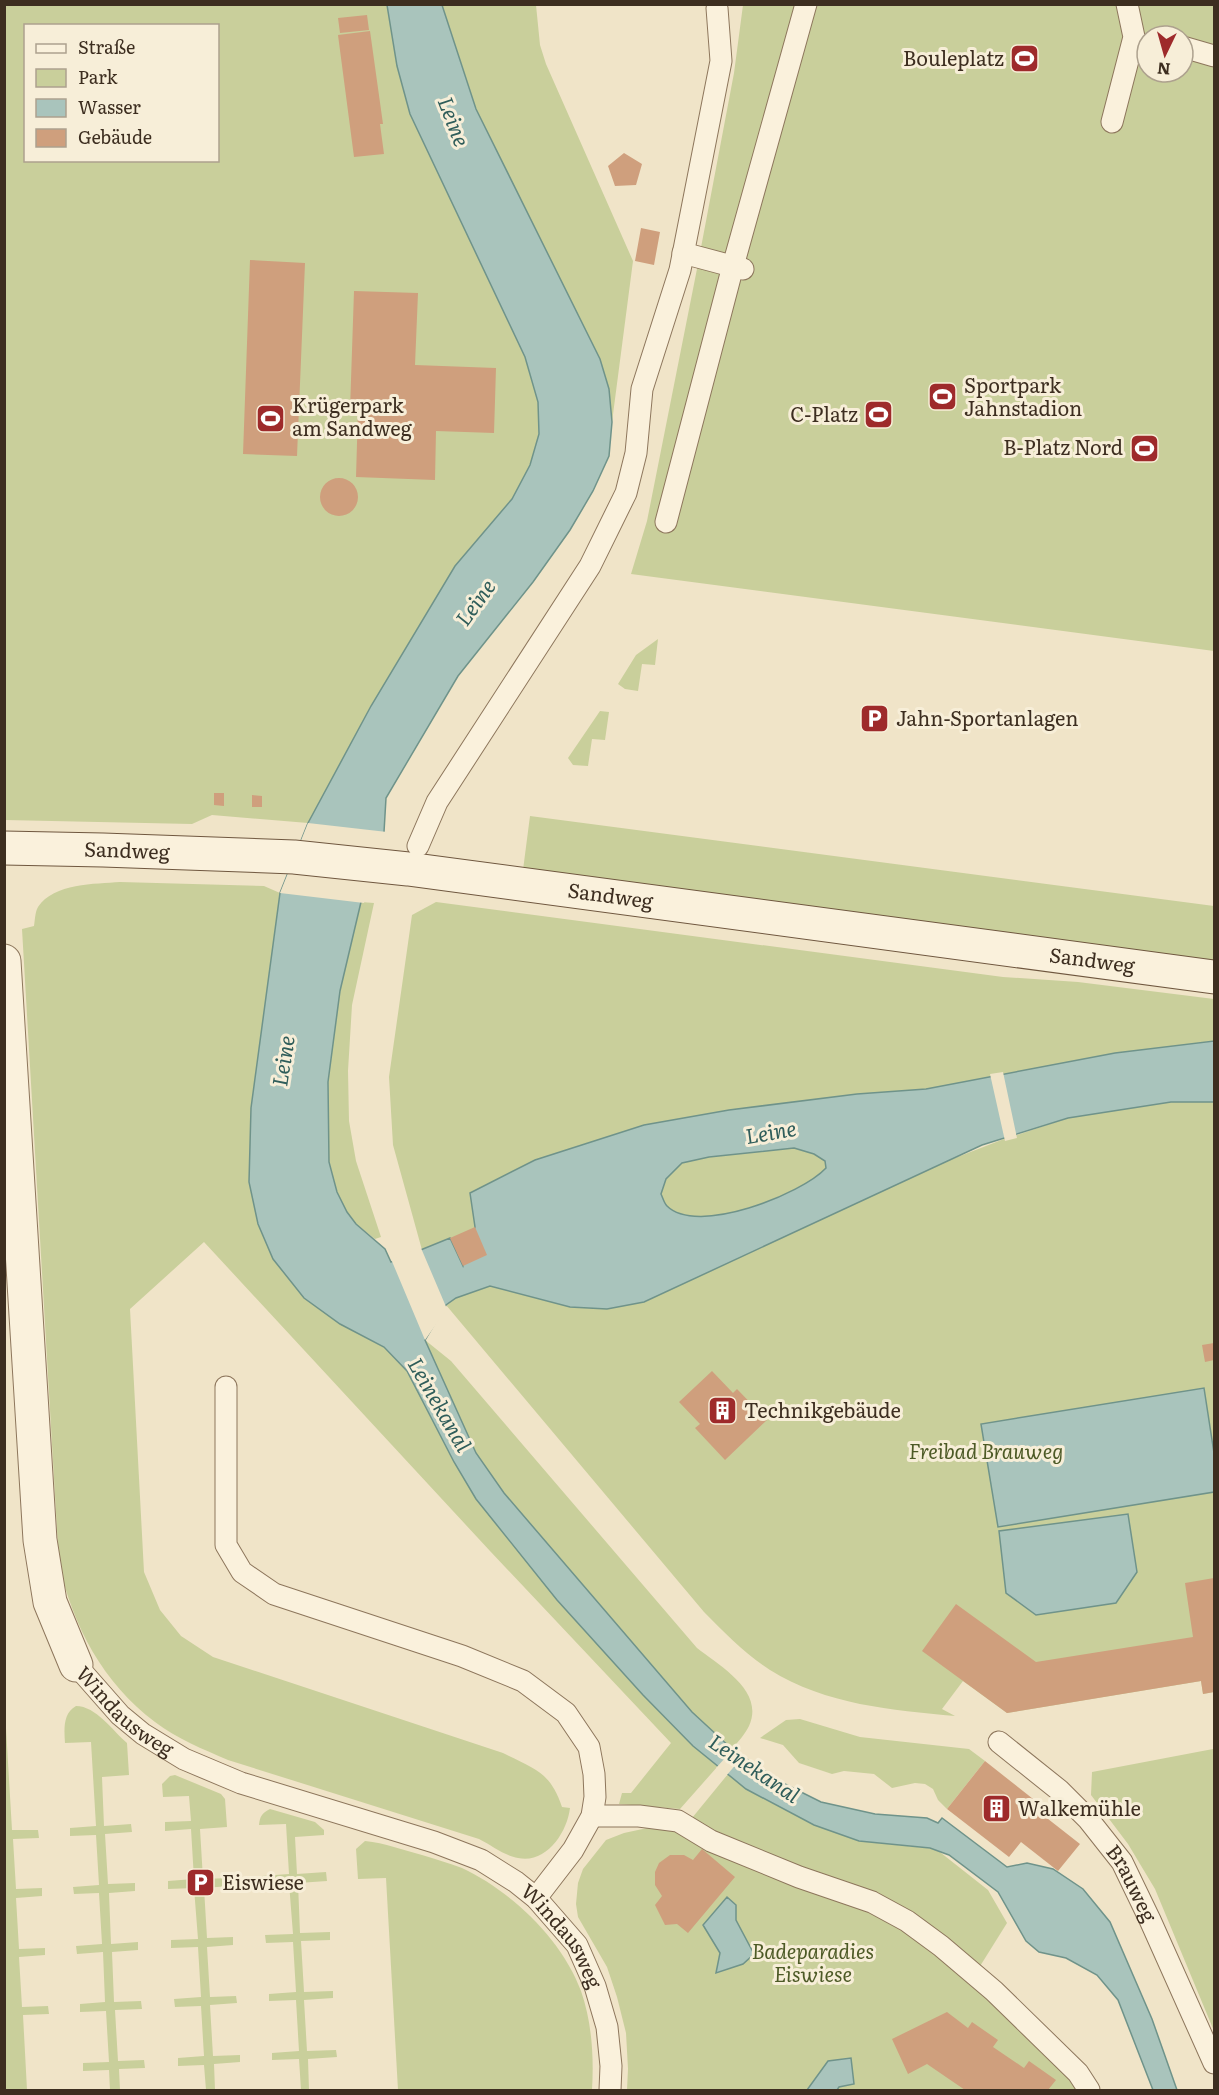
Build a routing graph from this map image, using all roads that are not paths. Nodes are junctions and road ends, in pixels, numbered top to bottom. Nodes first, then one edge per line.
1 (806, 4) edge
2 (1127, 4) edge
3 (711, 6) edge
4 (1135, 25) edge
5 (1195, 50) edge
6 (1135, 54) edge
7 (1215, 56) edge
8 (1113, 122) dead end
9 (683, 253) junction
10 (738, 268) junction
11 (666, 522) dead end
12 (418, 846) dead end
13 (4, 848) edge
14 (4, 961) edge
15 (1215, 977) edge
16 (226, 1387) dead end
17 (76, 1665) joint
18 (999, 1742) dead end
19 (592, 1816) junction
20 (536, 1898) junction
21 (1215, 2064) edge
22 (610, 2091) edge
23 (1089, 2091) edge

1 - 10 lane
2 - 4 lane
3 - 9 lane
5 - 7 lane
6 - 8 lane
9 - 10 lane
9 - 12 lane
10 - 11 lane
13 - 15 street, Sandweg
14 - 17 street, Windausweg
16 - 19 lane
17 - 20 lane, Windausweg
18 - 21 lane, Brauweg
19 - 20 lane
19 - 23 lane
20 - 22 lane, Windausweg

